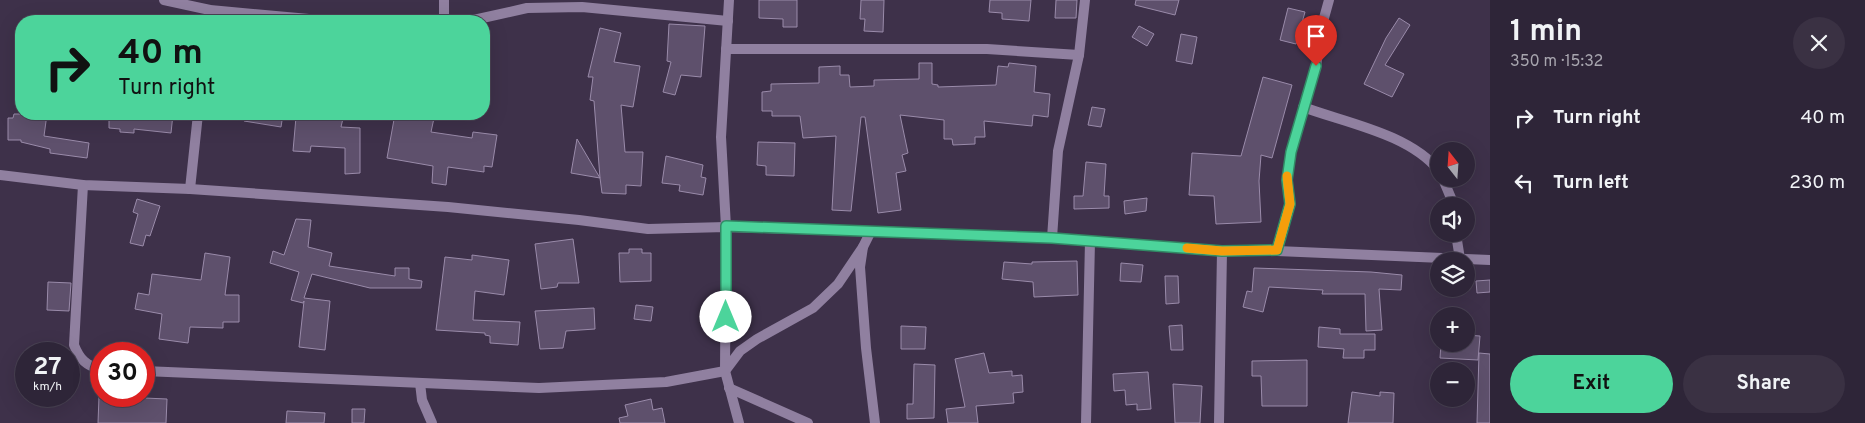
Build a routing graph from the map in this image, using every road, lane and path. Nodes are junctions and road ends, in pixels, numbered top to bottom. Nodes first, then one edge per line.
1 (164, 0) edge
2 (444, 0) edge
3 (729, 0) edge
4 (1085, 0) edge
5 (1329, 1) edge
6 (210, 10) junction
7 (209, 15) edge
8 (265, 15) edge
9 (444, 15) edge
10 (490, 16) edge
11 (728, 21) junction
12 (726, 48) junction
13 (1078, 55) junction
14 (1303, 107) junction
15 (197, 120) edge
16 (1430, 160) edge
17 (0, 175) edge
18 (83, 185) junction
19 (190, 189) junction
20 (726, 226) junction
21 (872, 231) junction
22 (1052, 238) junction
23 (1090, 241) junction
24 (863, 247) junction
25 (1277, 250) junction
26 (1222, 251) junction
27 (1430, 258) edge
28 (1475, 260) edge
29 (1490, 260) edge
30 (90, 366) edge
31 (726, 371) junction
32 (155, 372) edge
33 (420, 383) junction
34 (729, 388) junction
35 (432, 423) edge
36 (739, 423) edge
37 (808, 423) edge
38 (875, 423) edge
39 (1086, 423) edge
40 (1219, 423) edge

1 - 6 street
2 - 9 street
3 - 11 street
4 - 13 street
5 - 14 street
6 - 7 street
6 - 8 street
10 - 11 street
11 - 12 street
12 - 13 street
12 - 20 street
13 - 22 street
14 - 16 street
14 - 25 street
15 - 19 street
17 - 18 street
18 - 19 street
18 - 30 street
19 - 20 street
20 - 21 street
20 - 31 street
21 - 22 street
21 - 24 street
22 - 23 street
23 - 26 street
23 - 39 street
24 - 31 street
24 - 38 street
25 - 26 street
25 - 27 street
26 - 40 street
28 - 29 street
31 - 33 street
31 - 34 street
32 - 33 street
33 - 35 street
34 - 36 street
34 - 37 street

